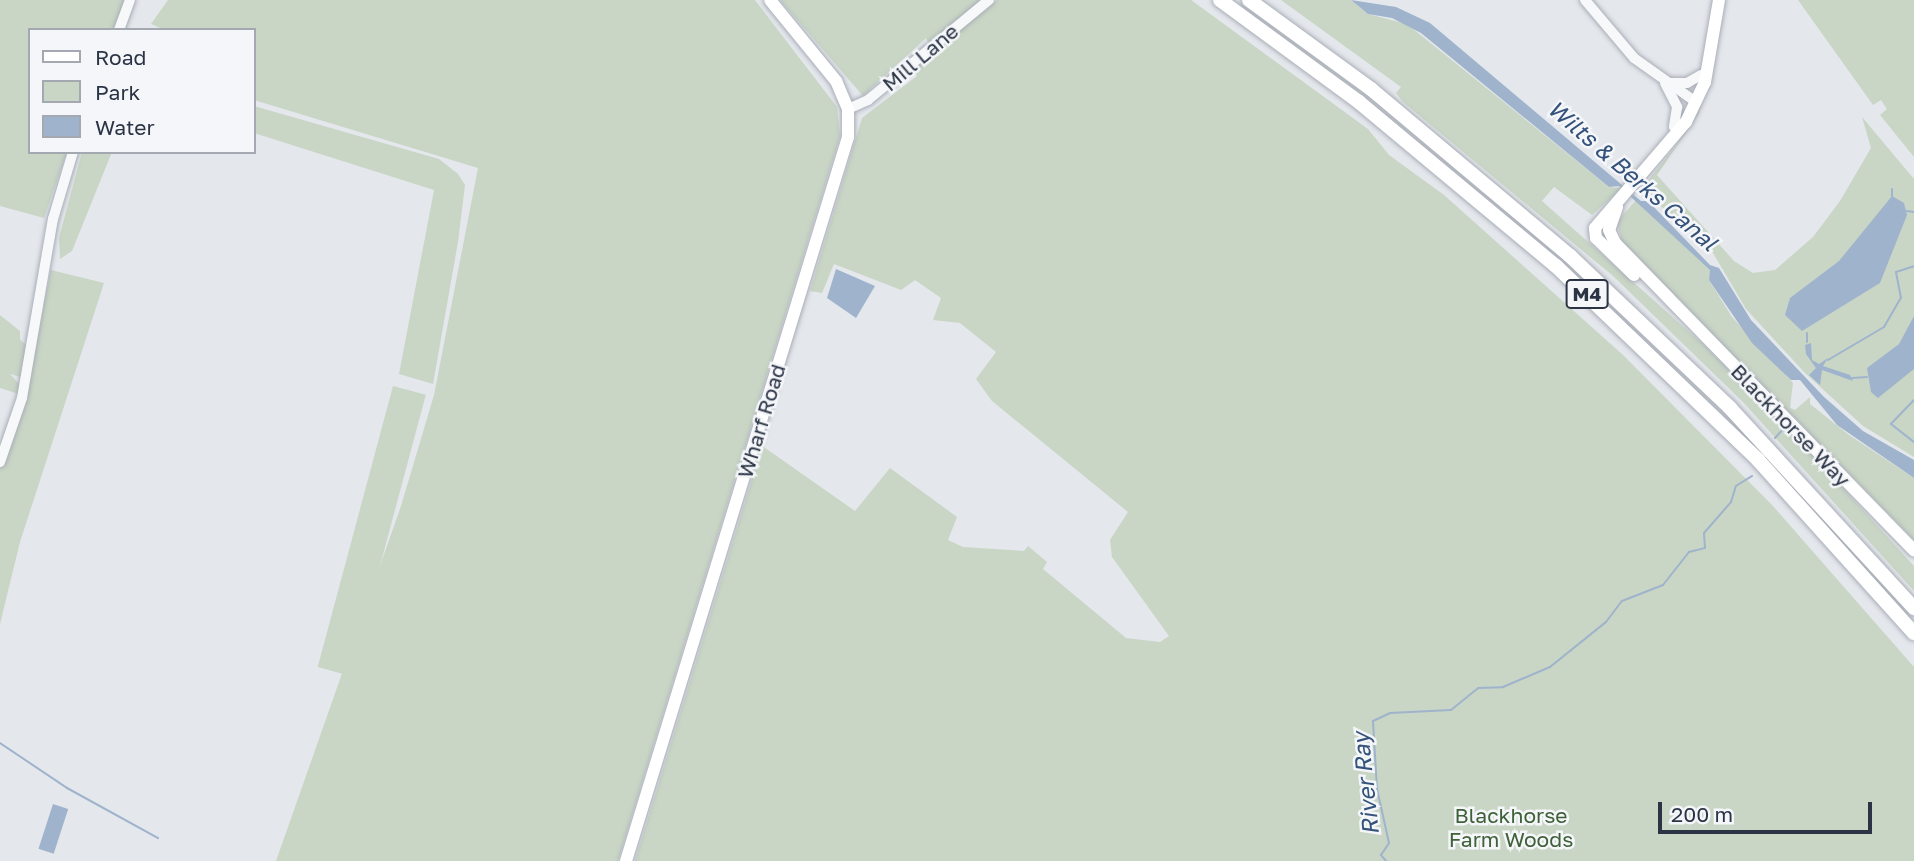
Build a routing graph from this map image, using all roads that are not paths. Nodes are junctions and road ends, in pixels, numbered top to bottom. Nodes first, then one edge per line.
1 (130, 0) edge
2 (770, 0) edge
3 (989, 0) edge
4 (1220, 0) edge
5 (1249, 0) edge
6 (1585, 0) edge
7 (1719, 0) edge
8 (120, 28) edge
9 (1703, 73) junction
10 (1665, 83) junction
11 (1693, 101) junction
12 (848, 109) junction
13 (1674, 127) junction
14 (1667, 145) junction
15 (72, 154) edge
16 (1617, 208) junction
17 (1668, 300) junction
18 (0, 462) edge
19 (1914, 551) edge
20 (1914, 608) edge
21 (1914, 633) edge
22 (626, 861) edge

1 - 8 street
2 - 12 main road
3 - 12 street, Mill Lane
4 - 21 highway, M4
5 - 20 highway, M4
6 - 10 street
7 - 9 main road
9 - 10 street
9 - 11 main road
10 - 11 street
10 - 13 street
11 - 13 main road
11 - 14 main road
12 - 22 main road, Wharf Road
13 - 14 main road
14 - 16 main road
15 - 18 street
16 - 17 main road, Blackhorse Way
16 - 17 main road, Blackhorse Way
17 - 19 main road, Blackhorse Way

